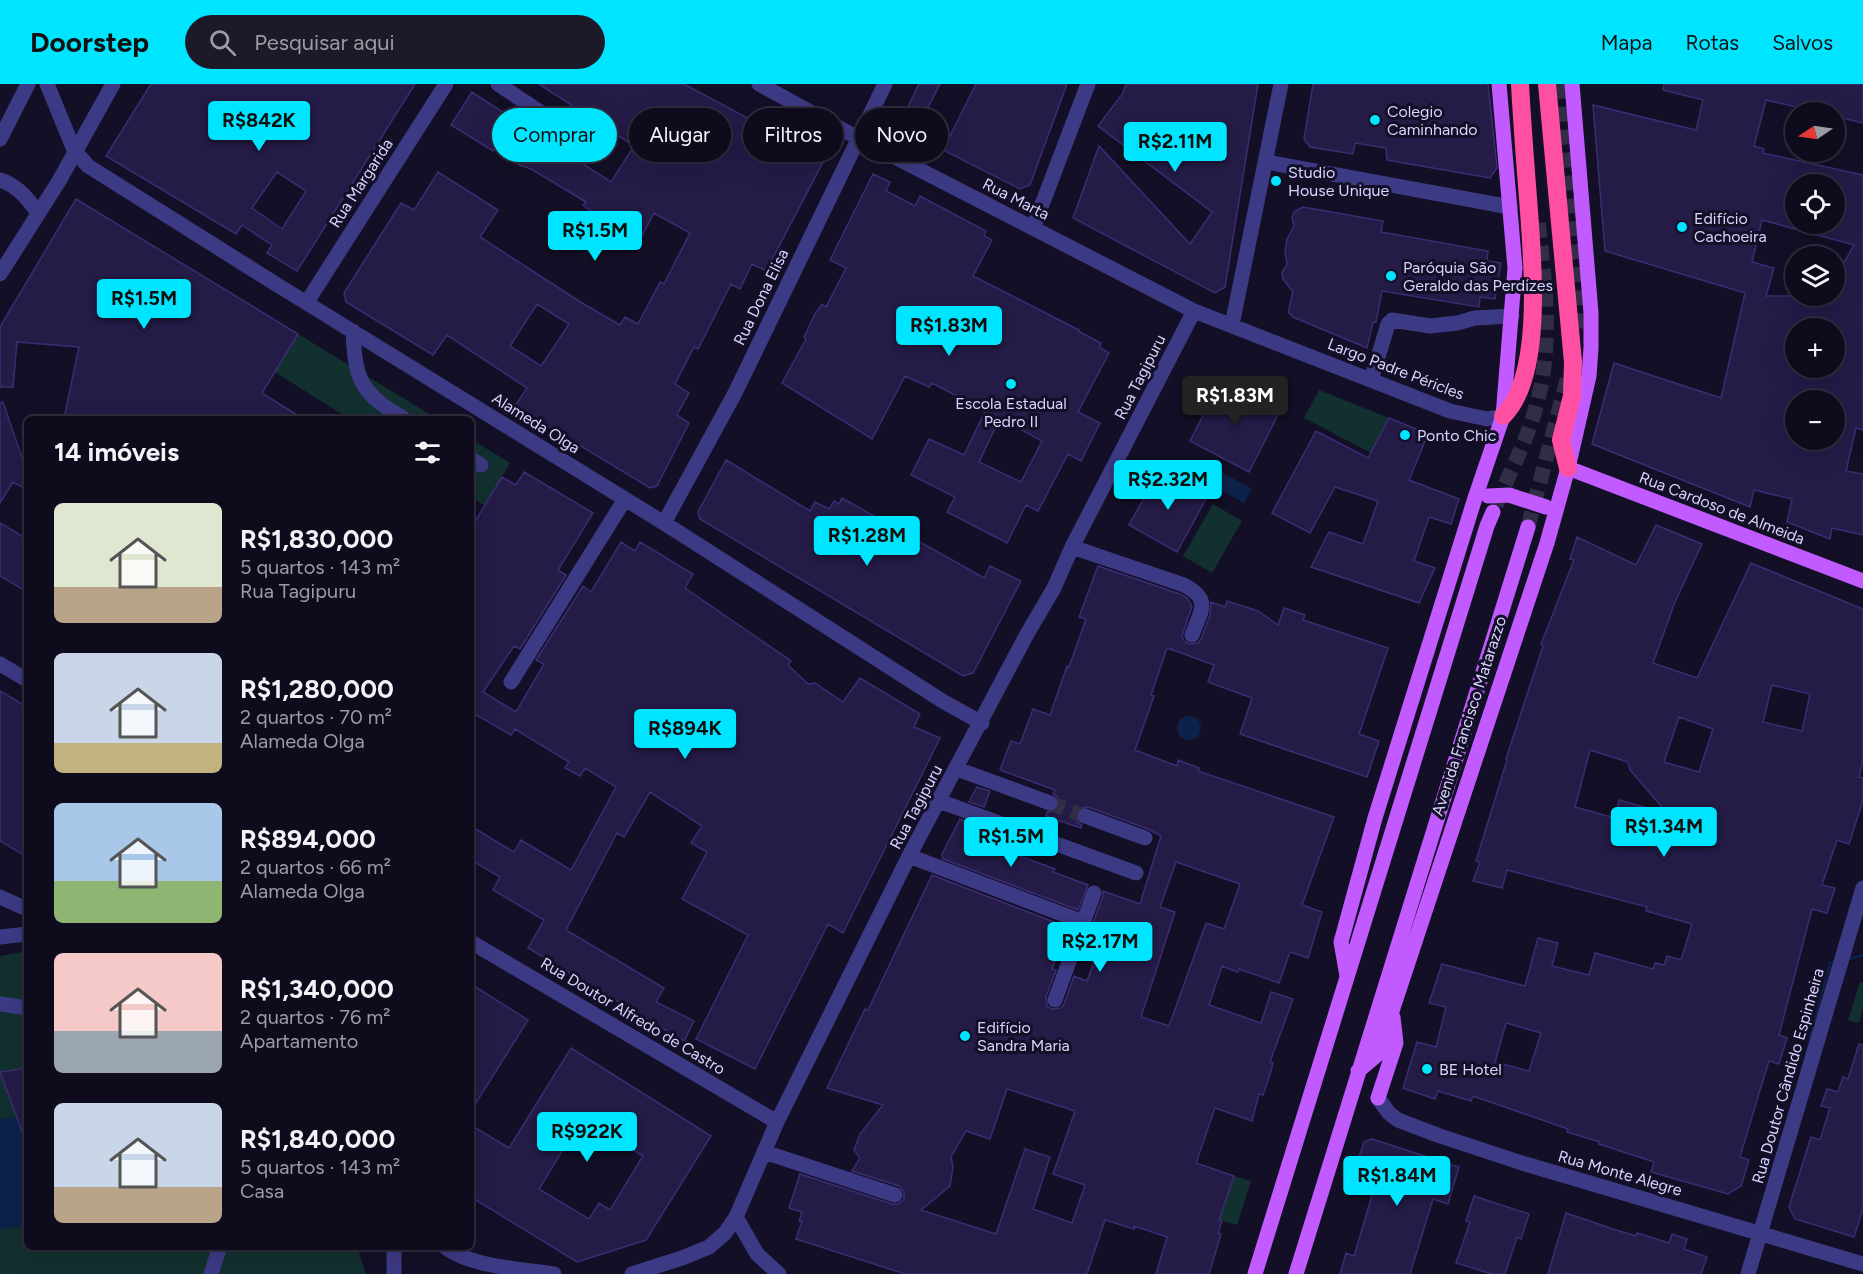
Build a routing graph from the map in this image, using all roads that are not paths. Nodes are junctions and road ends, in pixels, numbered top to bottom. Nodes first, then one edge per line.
1 (28, 84) edge
2 (47, 84) edge
3 (113, 84) edge
4 (446, 84) edge
5 (498, 84) edge
6 (759, 84) edge
7 (885, 84) edge
8 (1088, 84) edge
9 (1281, 84) edge
10 (1499, 84) edge
11 (1520, 84) edge
12 (1548, 84) edge
13 (1572, 84) edge
14 (534, 108) edge
15 (873, 108) edge
16 (855, 136) edge
17 (0, 139) edge
18 (855, 144) edge
19 (74, 150) junction
20 (905, 162) edge
21 (1266, 162) junction
22 (0, 180) edge
23 (1510, 207) junction
24 (37, 212) junction
25 (1033, 228) junction
26 (0, 274) edge
27 (307, 302) junction
28 (1194, 311) junction
29 (1512, 316) junction
30 (1232, 325) junction
31 (353, 331) junction
32 (1371, 380) junction
33 (399, 416) edge
34 (1503, 417) junction
35 (1568, 468) junction
36 (1481, 497) junction
37 (625, 499) junction
38 (1551, 508) junction
39 (1493, 512) tunnel mouth
40 (664, 523) junction
41 (1528, 527) tunnel mouth
42 (1072, 547) junction
43 (1863, 581) edge
44 (1192, 634) dead end
45 (0, 664) edge
46 (24, 678) edge
47 (511, 682) dead end
48 (982, 723) junction
49 (957, 769) junction
50 (939, 801) junction
51 (1050, 803) tunnel mouth
52 (1085, 816) tunnel mouth
53 (1145, 838) dead end
54 (909, 856) junction
55 (1136, 873) dead end
56 (1863, 888) edge
57 (1094, 893) dead end
58 (0, 897) edge
59 (24, 908) edge
60 (1858, 920) edge
61 (1083, 922) junction
62 (24, 934) edge
63 (0, 937) edge
64 (474, 944) edge
65 (1347, 976) junction
66 (1054, 1000) dead end
67 (0, 1004) edge
68 (24, 1008) edge
69 (1392, 1011) junction
70 (1359, 1071) junction
71 (1378, 1098) joint
72 (777, 1122) junction
73 (764, 1152) junction
74 (896, 1195) dead end
75 (736, 1217) junction
76 (1761, 1233) junction
77 (219, 1250) edge
78 (394, 1250) edge
79 (452, 1250) edge
80 (1863, 1264) edge
81 (211, 1274) edge
82 (394, 1274) edge
83 (554, 1274) edge
84 (632, 1274) edge
85 (779, 1274) edge
86 (1255, 1274) edge
87 (1296, 1274) edge
88 (1748, 1274) edge

1 - 17 street
2 - 19 street
3 - 19 street
4 - 27 street, Rua Margarida
5 - 14 street
6 - 16 street, Rua Marta
7 - 15 street, Rua Dona Elisa
8 - 25 street
9 - 21 street
10 - 23 main road
11 - 34 highway
12 - 35 highway, Avenida Francisco Matarazzo, bridge
13 - 35 main road
18 - 40 street, Rua Dona Elisa
19 - 24 street
19 - 27 street, Alameda Olga
20 - 25 street, Rua Marta
21 - 23 street
21 - 30 street
22 - 24 street
23 - 29 main road
24 - 26 street
25 - 28 street, Rua Marta
27 - 31 street, Alameda Olga
28 - 30 street, Largo Padre Péricles
28 - 42 street, Rua Tagipuru
29 - 32 street
29 - 34 main road
30 - 32 street, Largo Padre Péricles
31 - 33 street
31 - 37 street, Alameda Olga
32 - 34 street, Largo Padre Péricles
34 - 36 main road
35 - 38 main road, Avenida Francisco Matarazzo
35 - 43 main road, Rua Cardoso de Almeida
36 - 38 main road, bridge
36 - 65 main road
37 - 40 street, Alameda Olga
37 - 47 street
38 - 69 main road, Avenida Francisco Matarazzo
39 - 65 main road
40 - 48 street, Alameda Olga
41 - 70 main road, Avenida Francisco Matarazzo
42 - 44 street
42 - 48 street, Rua Tagipuru
45 - 46 street
48 - 49 street, Rua Tagipuru
49 - 50 street, Rua Tagipuru
49 - 51 street
50 - 54 street, Rua Tagipuru
50 - 55 street
52 - 53 street
54 - 61 street
54 - 72 street, Rua Tagipuru
56 - 60 street, Rua Doutor Cândido Espinheira
57 - 61 street
58 - 59 street
60 - 76 street, Rua Doutor Cândido Espinheira
61 - 66 street
62 - 63 street
64 - 72 street, Rua Doutor Alfredo de Castro
65 - 86 main road
67 - 68 street
69 - 70 main road, Avenida Francisco Matarazzo
69 - 71 main road
70 - 87 main road, Avenida Francisco Matarazzo
71 - 76 street, Rua Monte Alegre
72 - 73 street, Rua Tagipuru
73 - 74 street
73 - 75 street, Rua Tagipuru
75 - 84 street, Rua Tagipuru
75 - 85 street
76 - 80 street, Rua Monte Alegre
76 - 88 street, Rua Doutor Cândido Espinheira
77 - 81 street
78 - 82 street
79 - 83 street

